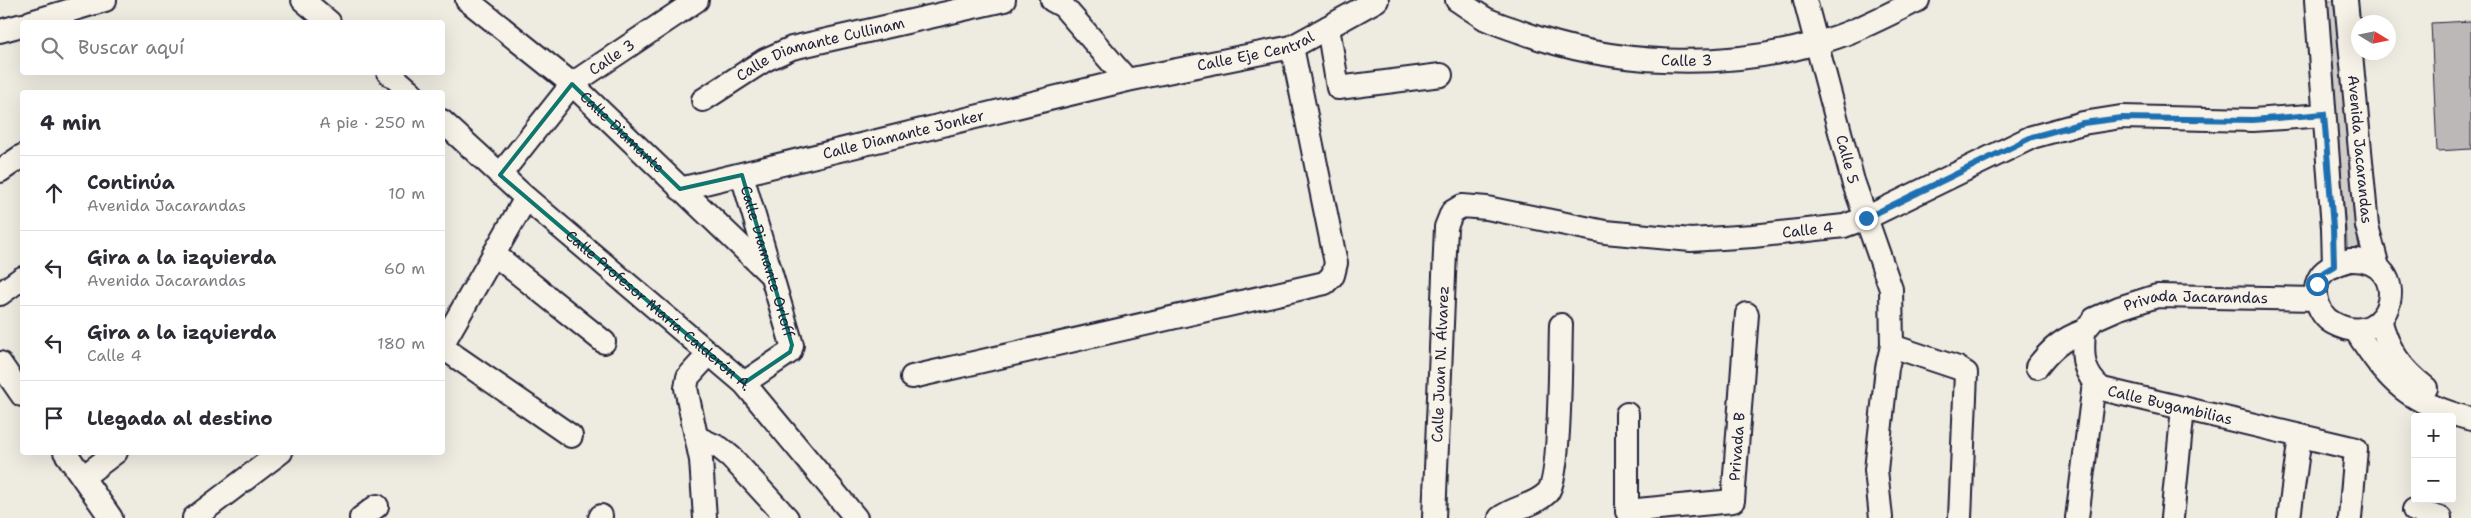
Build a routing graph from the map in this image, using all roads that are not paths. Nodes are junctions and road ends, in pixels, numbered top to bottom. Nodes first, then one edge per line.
1 (105, 0) edge
2 (303, 0) edge
3 (467, 0) edge
4 (697, 0) edge
5 (1004, 0) edge
6 (1052, 0) edge
7 (1377, 0) edge
8 (1457, 0) edge
9 (1805, 0) edge
10 (1918, 0) edge
11 (2316, 0) edge
12 (2346, 0) edge
13 (38, 20) edge
14 (327, 20) edge
15 (20, 26) edge
16 (1328, 27) junction
17 (0, 31) edge
18 (1818, 43) junction
19 (1292, 47) junction
20 (391, 75) edge
21 (1441, 75) dead end
22 (1127, 80) junction
23 (572, 84) junction
24 (409, 90) edge
25 (703, 100) dead end
26 (2324, 114) junction
27 (445, 124) edge
28 (20, 157) edge
29 (0, 171) edge
30 (500, 175) junction
31 (742, 175) junction
32 (680, 189) junction
33 (526, 198) junction
34 (1452, 212) joint
35 (1866, 218) junction
36 (494, 254) junction
37 (2334, 266) junction
38 (2378, 267) junction
39 (769, 273) junction
40 (20, 279) edge
41 (0, 294) edge
42 (2316, 299) junction
43 (1747, 314) dead end
44 (2380, 320) junction
45 (1561, 325) dead end
46 (2084, 331) junction
47 (2356, 331) junction
48 (445, 341) edge
49 (604, 342) dead end
50 (1892, 346) junction
51 (445, 348) edge
52 (708, 355) junction
53 (0, 363) edge
54 (2037, 367) dead end
55 (912, 377) dead end
56 (744, 383) junction
57 (2094, 383) junction
58 (20, 392) edge
59 (2471, 405) edge
60 (2183, 408) junction
61 (1627, 414) dead end
62 (2471, 418) edge
63 (571, 436) dead end
64 (2300, 436) junction
65 (698, 438) junction
66 (67, 455) edge
67 (112, 455) edge
68 (277, 455) edge
69 (83, 477) junction
70 (2414, 510) dead end
71 (1630, 515) edge
72 (111, 518) edge
73 (194, 518) edge
74 (705, 518) edge
75 (787, 518) edge
76 (856, 518) edge
77 (1434, 518) edge
78 (1500, 518) edge
79 (1881, 518) edge
80 (1960, 518) edge
81 (2077, 518) edge
82 (2172, 518) edge
83 (2288, 518) edge
84 (2350, 518) edge
85 (2440, 518) edge

1 - 13 street
2 - 14 street
3 - 23 street, Calle Diamante
4 - 23 street, Calle 3
5 - 25 street, Calle Diamante Cullinam
6 - 22 street
7 - 16 street, Calle Eje Central
8 - 18 street, Calle 3
9 - 18 street, Calle 5
10 - 18 street, Calle 3
11 - 26 street, Avenida Jacarandas
12 - 38 street, Avenida Jacarandas
15 - 17 street
16 - 19 street, Calle Eje Central
16 - 21 street
18 - 35 street, Calle 5
19 - 22 street, Calle Eje Central
19 - 55 street
20 - 24 street
22 - 31 street, Calle Diamante Jonker
23 - 30 street, Calle 3
23 - 32 street, Calle Diamante
26 - 35 street, Calle 4
26 - 37 street, Avenida Jacarandas
27 - 30 street, Calle Profesor María Calderón A.
28 - 29 street
30 - 33 street, Calle Profesor María Calderón A.
31 - 32 street, Calle Diamante Jonker
31 - 39 street, Calle Diamante Orloff
32 - 39 street, Calle Diamante
33 - 36 street
33 - 52 street, Calle Profesor María Calderón A.
34 - 35 street, Calle 4
34 - 77 street, Calle Juan N. Álvarez
35 - 50 street, Calle 5
36 - 48 street
36 - 49 street
37 - 38 street
37 - 42 street
38 - 44 street, Avenida Jacarandas
39 - 56 street, Calle Diamante Orloff
40 - 41 street
42 - 46 street, Privada Jacarandas
42 - 47 street
43 - 71 street, Privada B
44 - 47 street
44 - 59 street
45 - 78 street
46 - 54 street, Privada Jacarandas
46 - 57 street, Calle Bugambilias
47 - 62 street
50 - 79 street, Calle 5
50 - 80 street
51 - 63 street
52 - 56 street, Calle Profesor María Calderón A.
52 - 65 street
53 - 58 street
56 - 76 street, Calle Profesor María Calderón A.
57 - 60 street, Calle Bugambilias
57 - 81 street
60 - 64 street, Calle Bugambilias
60 - 82 street
61 - 71 street, Privada B
64 - 83 street
64 - 84 street, Calle Bugambilias
65 - 74 street
65 - 75 street
66 - 69 street
67 - 69 street
68 - 73 street
69 - 72 street
70 - 85 street

